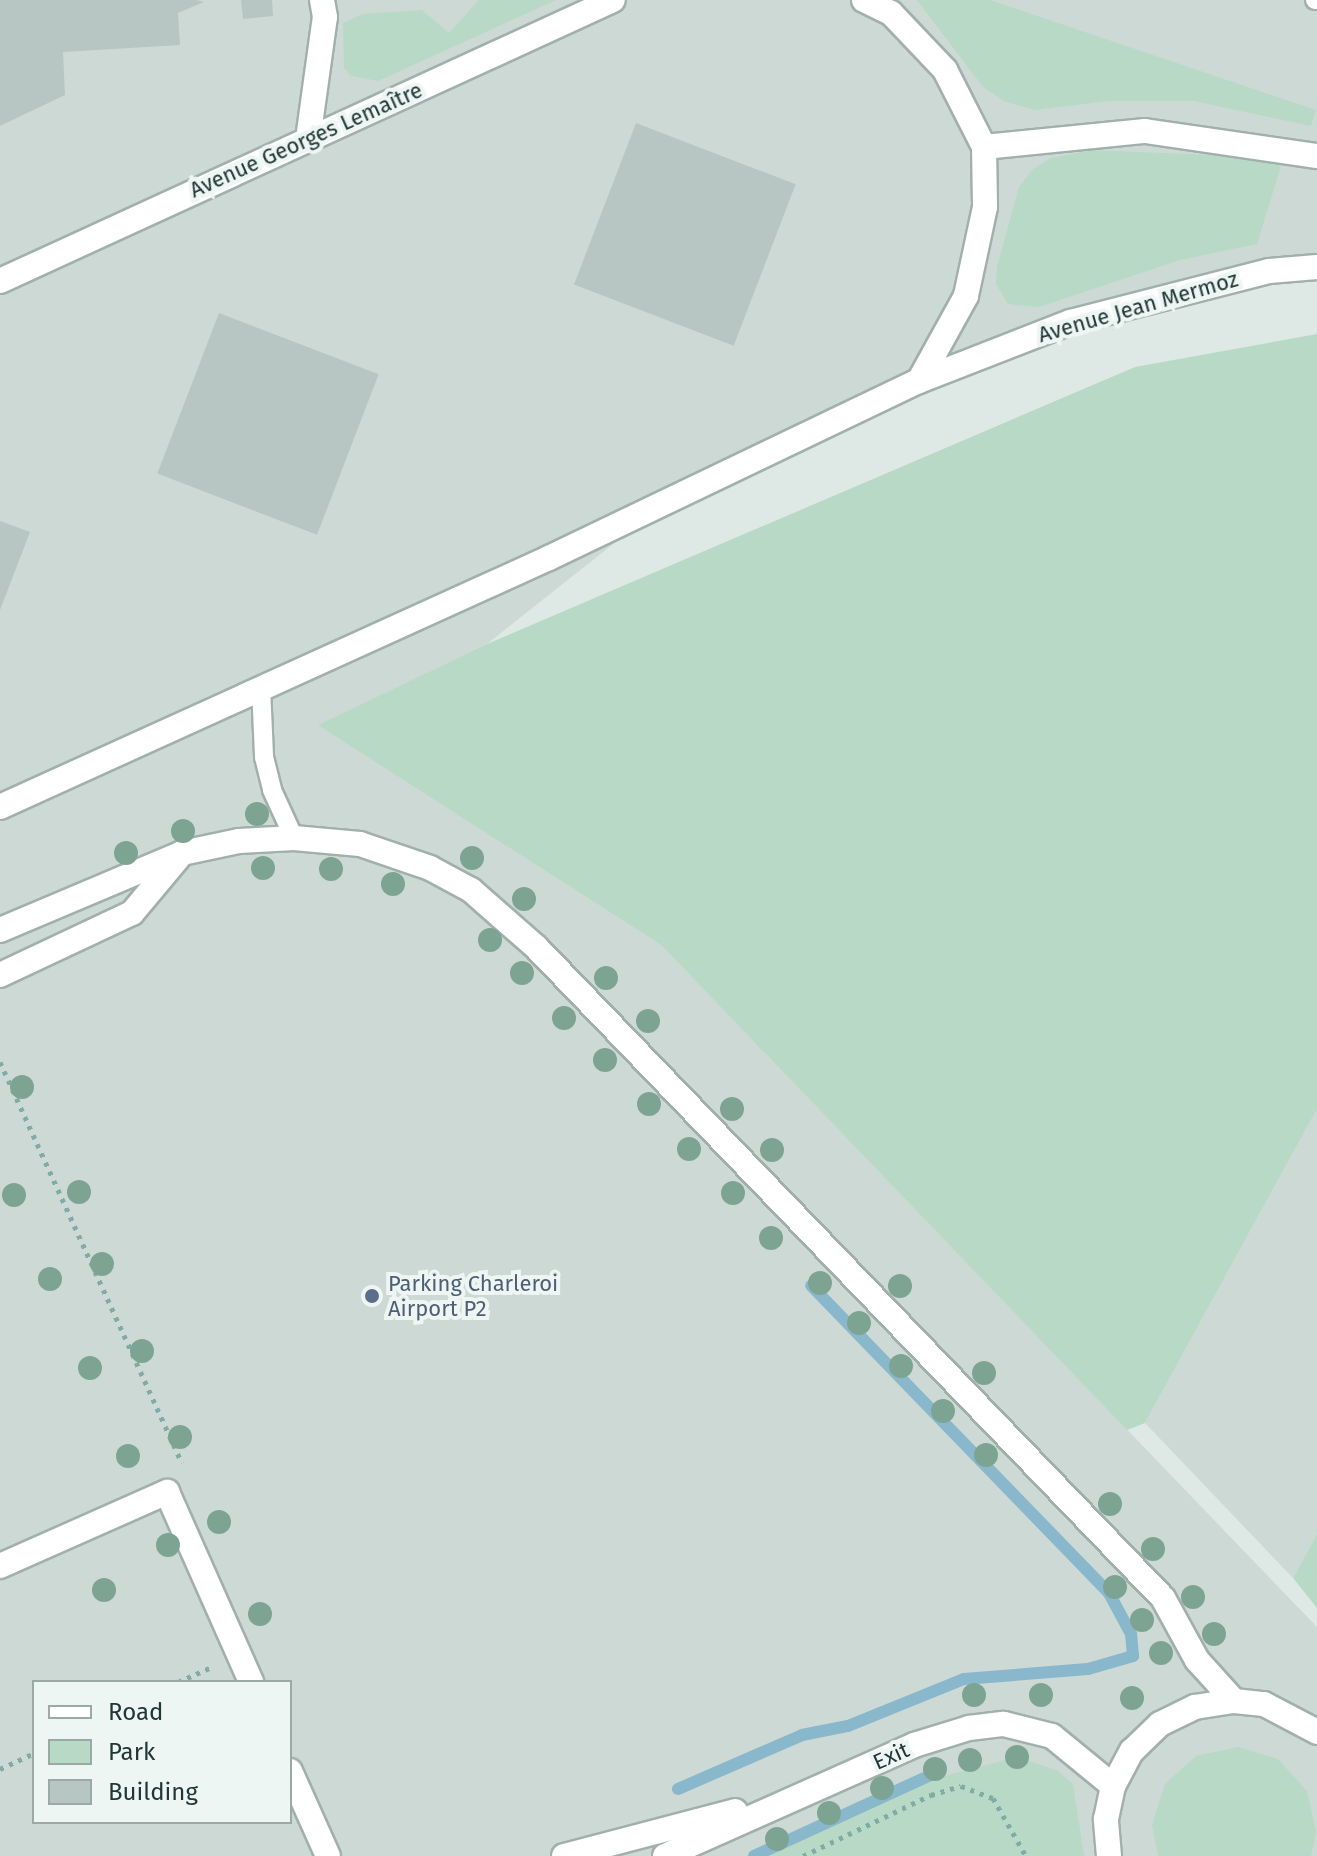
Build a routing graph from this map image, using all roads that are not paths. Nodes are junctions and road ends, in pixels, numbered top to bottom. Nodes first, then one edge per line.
1 (322, 0) edge
2 (613, 0) edge
3 (864, 0) edge
4 (308, 139) junction
5 (984, 147) junction
6 (1317, 156) edge
7 (1317, 267) edge
8 (0, 281) edge
9 (919, 381) junction
10 (261, 687) junction
11 (0, 807) edge
12 (294, 838) junction
13 (182, 853) junction
14 (0, 930) edge
15 (0, 975) edge
16 (0, 1566) edge
17 (250, 1680) edge
18 (1234, 1701) junction
19 (1317, 1732) edge
20 (292, 1775) edge
21 (845, 1776) junction
22 (1113, 1786) junction
23 (328, 1856) edge
24 (564, 1856) edge
25 (665, 1856) edge
26 (1109, 1856) edge

1 - 4 street
2 - 4 street, Avenue Georges Lemaître
3 - 5 street
4 - 8 street, Avenue Georges Lemaître
5 - 6 street
5 - 9 street
7 - 9 street, Avenue Jean Mermoz
9 - 10 street, Avenue Jean Mermoz
10 - 11 street, Avenue Jean Mermoz
10 - 12 lane
12 - 13 street
12 - 18 street
13 - 14 street
13 - 15 street
16 - 17 street
18 - 19 street
18 - 22 street
20 - 23 street
21 - 22 street, Exit
21 - 24 street
21 - 25 street, Exit
22 - 26 street

